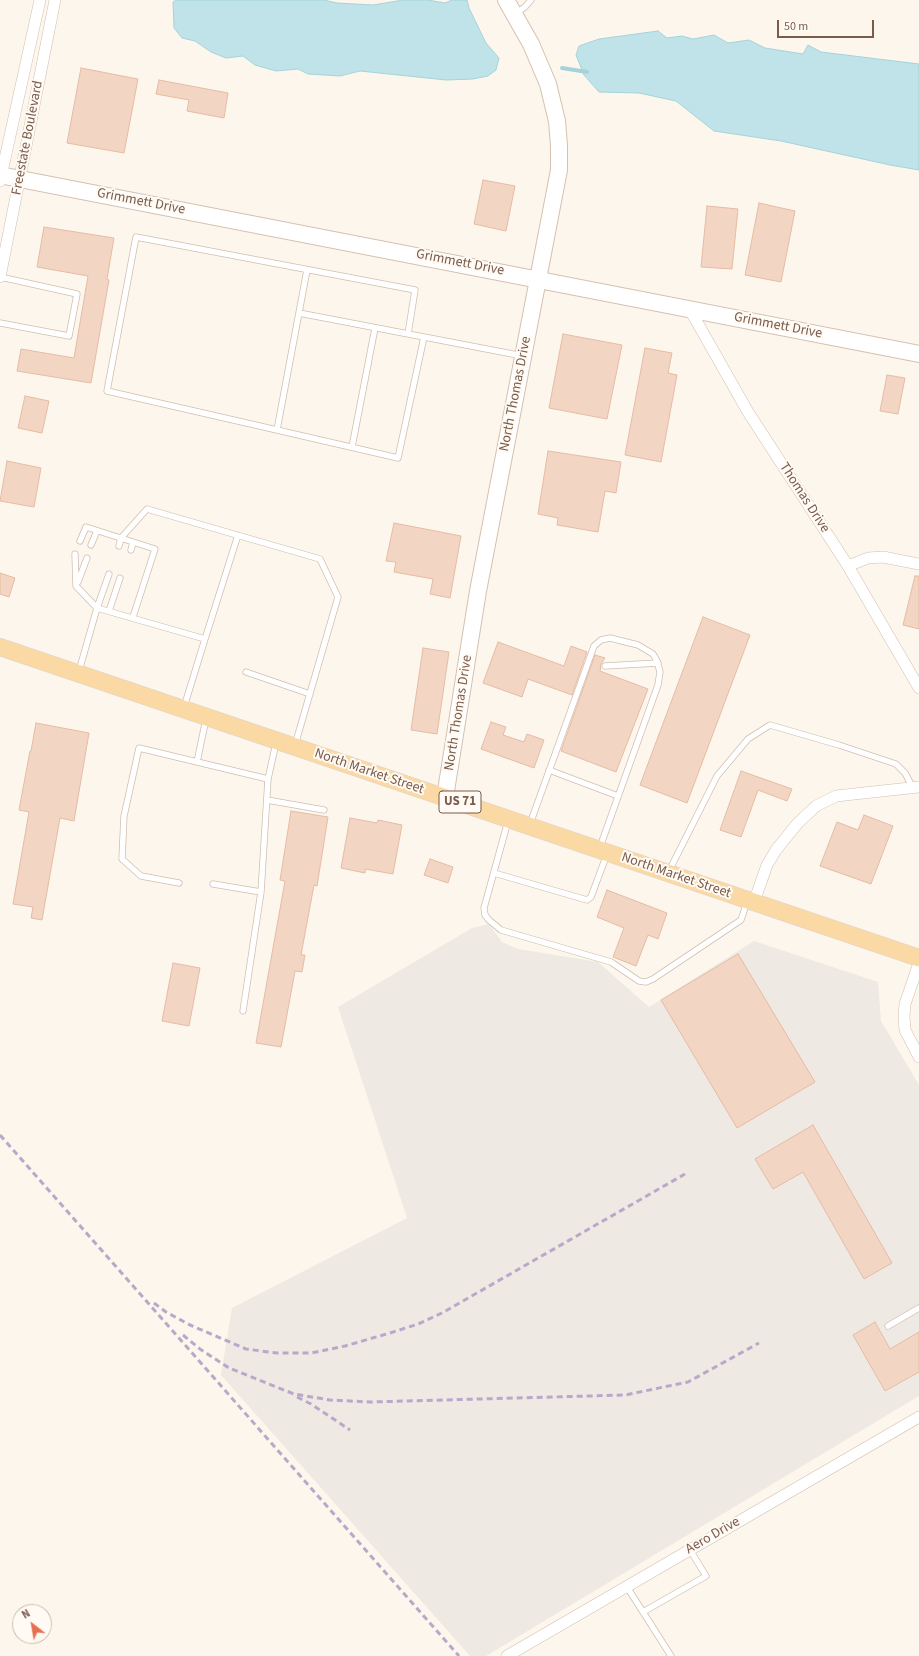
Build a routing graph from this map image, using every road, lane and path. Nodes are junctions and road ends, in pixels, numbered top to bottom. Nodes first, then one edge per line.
1 (40, 0) edge
2 (55, 0) edge
3 (506, 0) edge
4 (531, 0) edge
5 (514, 14) junction
6 (0, 177) edge
7 (20, 179) junction
8 (307, 270) junction
9 (0, 277) edge
10 (538, 279) junction
11 (689, 308) junction
12 (299, 313) junction
13 (0, 323) edge
14 (375, 328) junction
15 (408, 334) junction
16 (424, 337) junction
17 (919, 354) edge
18 (523, 356) junction
19 (277, 430) junction
20 (352, 447) junction
21 (97, 531) junction
22 (238, 535) junction
23 (121, 538) junction
24 (80, 541) dead end
25 (133, 542) junction
26 (91, 545) dead end
27 (119, 546) dead end
28 (131, 550) dead end
29 (75, 554) dead end
30 (87, 558) dead end
31 (919, 564) edge
32 (848, 566) junction
33 (109, 574) dead end
34 (120, 578) dead end
35 (76, 586) junction
36 (97, 608) junction
37 (109, 611) junction
38 (133, 617) junction
39 (205, 639) junction
40 (0, 647) edge
41 (658, 663) junction
42 (605, 666) dead end
43 (246, 672) dead end
44 (78, 674) junction
45 (919, 688) edge
46 (310, 694) junction
47 (184, 709) junction
48 (207, 717) junction
49 (277, 741) junction
50 (295, 747) junction
51 (197, 762) junction
52 (549, 770) junction
53 (268, 779) junction
54 (916, 788) edge
55 (618, 796) junction
56 (445, 797) junction
57 (267, 800) junction
58 (324, 810) dead end
59 (509, 819) junction
60 (529, 826) junction
61 (603, 851) junction
62 (494, 873) junction
63 (668, 873) junction
64 (179, 883) dead end
65 (213, 884) dead end
66 (261, 892) junction
67 (751, 901) junction
68 (919, 958) edge
69 (919, 963) edge
70 (243, 1011) dead end
71 (919, 1058) edge
72 (919, 1308) edge
73 (888, 1326) dead end
74 (919, 1417) edge
75 (690, 1550) junction
76 (627, 1587) junction
77 (643, 1612) junction
78 (507, 1656) edge
79 (671, 1656) edge

1 - 6 street, Freestate Boulevard
2 - 7 street, Freestate Boulevard
3 - 5 main road, North Thomas Drive
4 - 5 lane
5 - 10 main road, North Thomas Drive
6 - 7 main road, Grimmett Drive
7 - 9 street, Freestate Boulevard
7 - 10 main road, Grimmett Drive
8 - 12 lane
8 - 15 lane
8 - 19 lane
9 - 13 lane
10 - 11 main road, Grimmett Drive
10 - 18 main road, North Thomas Drive
11 - 17 main road, Grimmett Drive
11 - 32 street, Thomas Drive
12 - 14 lane
12 - 19 lane
14 - 15 lane
14 - 20 lane
15 - 16 lane
16 - 18 lane
16 - 20 lane
18 - 56 main road, North Thomas Drive
19 - 20 lane
21 - 23 lane
21 - 24 lane
21 - 26 lane
22 - 23 lane
22 - 39 lane
22 - 46 lane
23 - 25 lane
23 - 27 lane
25 - 28 lane
25 - 38 lane
29 - 35 lane
30 - 35 lane
31 - 32 street
32 - 45 street, Thomas Drive
33 - 36 lane
34 - 37 lane
35 - 36 lane
36 - 37 lane
36 - 44 lane
37 - 38 lane
38 - 39 lane
39 - 47 lane
40 - 44 main road, North Market Street / US 71
41 - 42 lane
41 - 52 lane
41 - 55 lane
43 - 46 lane
44 - 47 main road, North Market Street / US 71
46 - 50 lane
47 - 48 main road, North Market Street / US 71
48 - 49 main road, North Market Street / US 71
48 - 51 lane
49 - 50 main road, North Market Street / US 71
49 - 53 lane
50 - 56 main road, North Market Street / US 71
51 - 53 lane
51 - 64 lane
52 - 55 lane
52 - 60 lane
53 - 57 lane
54 - 63 lane
54 - 67 street
55 - 61 lane
56 - 59 main road, North Market Street / US 71
57 - 58 lane
57 - 66 lane
59 - 60 main road, North Market Street / US 71
59 - 62 lane
60 - 61 main road, North Market Street / US 71
61 - 62 lane
61 - 63 main road, North Market Street / US 71
62 - 67 lane
63 - 67 main road, North Market Street / US 71
65 - 66 lane
66 - 70 lane
67 - 68 main road, North Market Street / US 71
69 - 71 street
72 - 73 lane
74 - 75 street, Aero Drive
75 - 76 street, Aero Drive
75 - 77 lane
76 - 77 lane
76 - 78 street, Aero Drive
77 - 79 lane

